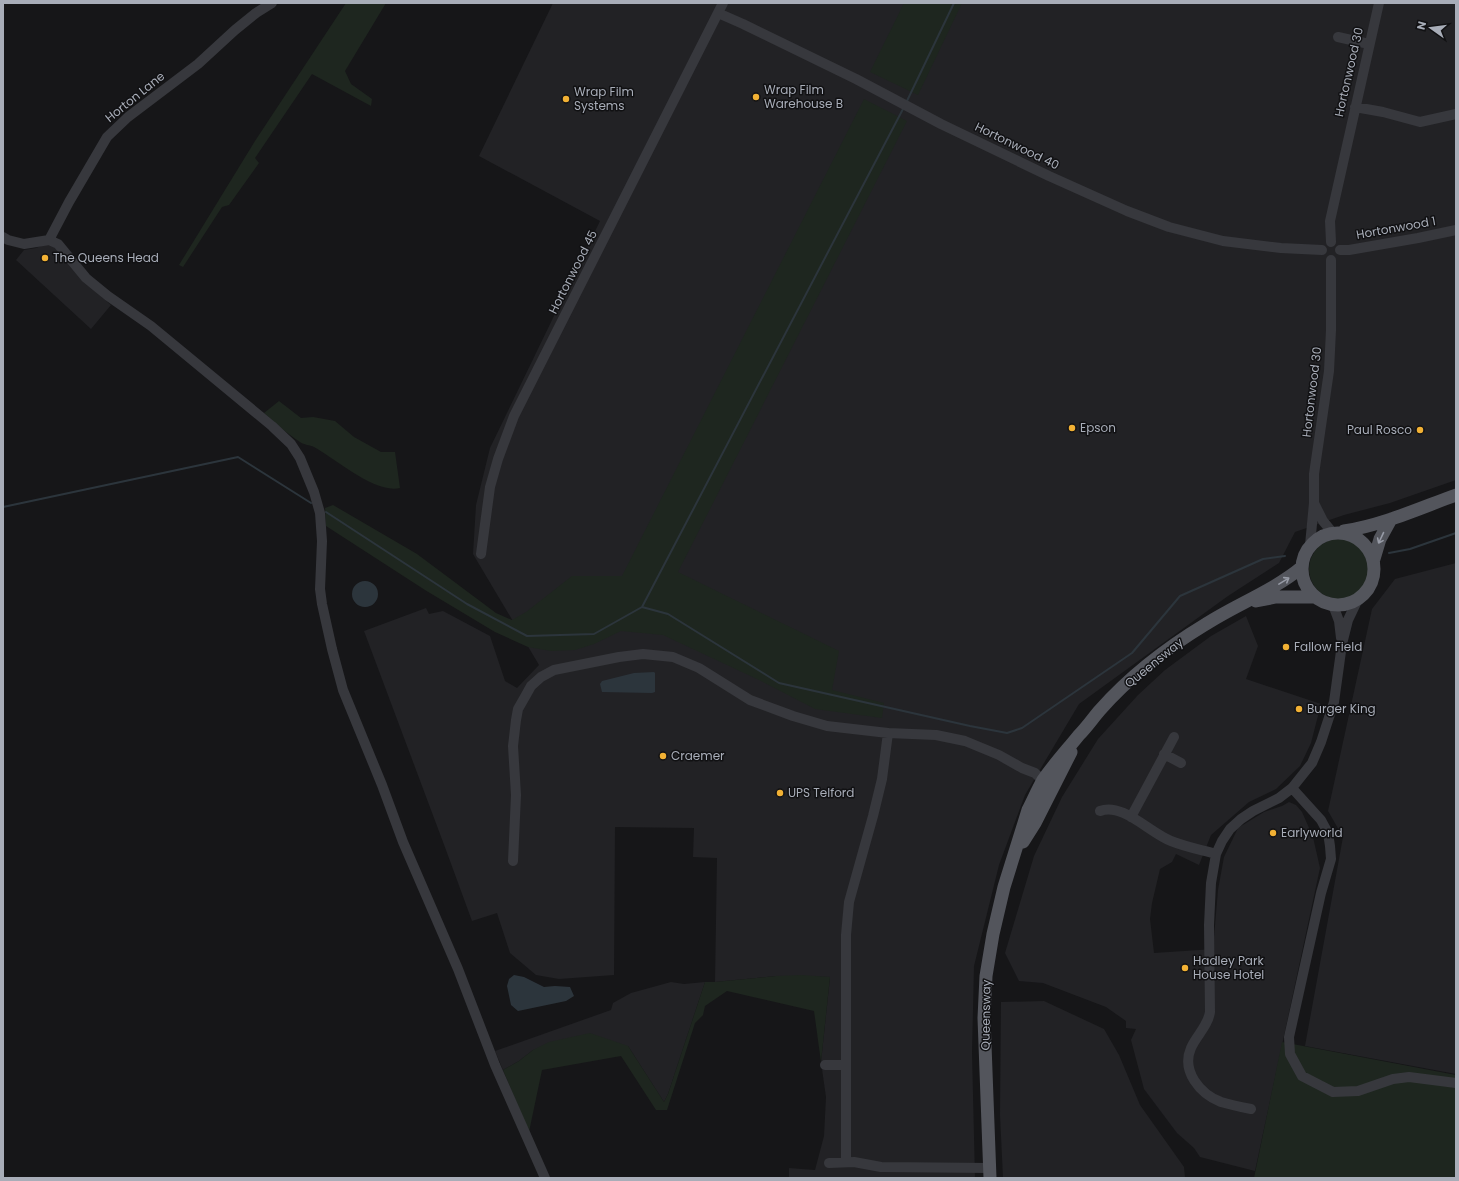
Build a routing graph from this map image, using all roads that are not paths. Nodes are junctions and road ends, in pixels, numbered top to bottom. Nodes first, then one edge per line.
1 (272, 3) edge
2 (723, 3) edge
3 (1379, 3) edge
4 (718, 12) junction
5 (1338, 37) dead end
6 (1369, 44) junction
7 (1355, 107) junction
8 (1456, 114) edge
9 (1456, 230) edge
10 (3, 237) edge
11 (49, 240) junction
12 (1331, 242) junction
13 (1322, 250) junction
14 (1340, 250) junction
15 (1331, 260) junction
16 (1456, 494) edge
17 (1314, 503) junction
18 (1392, 519) junction
19 (1336, 532) junction
20 (1310, 545) junction
21 (481, 554) dead end
22 (1374, 559) junction
23 (1302, 567) junction
24 (1315, 597) junction
25 (1358, 599) junction
26 (1240, 605) junction
27 (1333, 605) junction
28 (1342, 644) junction
29 (888, 733) junction
30 (1174, 738) dead end
31 (1164, 754) junction
32 (1181, 763) dead end
33 (1048, 784) junction
34 (1292, 788) junction
35 (1100, 811) dead end
36 (1131, 818) junction
37 (1216, 854) junction
38 (513, 861) dead end
39 (825, 1065) dead end
40 (846, 1065) junction
41 (1456, 1083) edge
42 (1251, 1109) dead end
43 (846, 1162) junction
44 (829, 1163) dead end
45 (990, 1173) edge
46 (545, 1178) edge

1 - 11 street, Horton Lane
2 - 4 street, Hortonwood 45
3 - 6 street, Hortonwood 30
4 - 13 street, Hortonwood 40
4 - 21 street, Hortonwood 45
5 - 6 street
6 - 7 street, Hortonwood 30
7 - 8 street
7 - 12 street, Hortonwood 30
9 - 14 street, Hortonwood 1
10 - 11 street
11 - 46 street
12 - 13 street
12 - 14 street
13 - 15 street
14 - 15 street
15 - 17 street, Hortonwood 30
16 - 18 main road
17 - 19 street, Hortonwood 30
17 - 20 street, Hortonwood 30
18 - 19 main road
18 -> 22 main road
19 - 20 main road
19 - 22 main road
20 - 23 main road
22 - 25 main road
23 - 24 main road
26 -> 23 main road, Queensway
24 - 26 main road, Queensway
24 - 27 main road
25 - 27 main road
25 - 28 street
26 - 33 main road, Queensway
27 - 28 street
28 - 34 street
29 - 33 street
29 - 38 street
29 - 40 street
30 - 31 street
31 - 32 street
31 - 36 street
33 - 45 main road, Queensway
34 - 37 street
34 - 41 street
35 - 36 street
36 - 37 street
37 - 42 street
39 - 40 street
40 - 43 street
43 - 44 street
43 - 45 street

